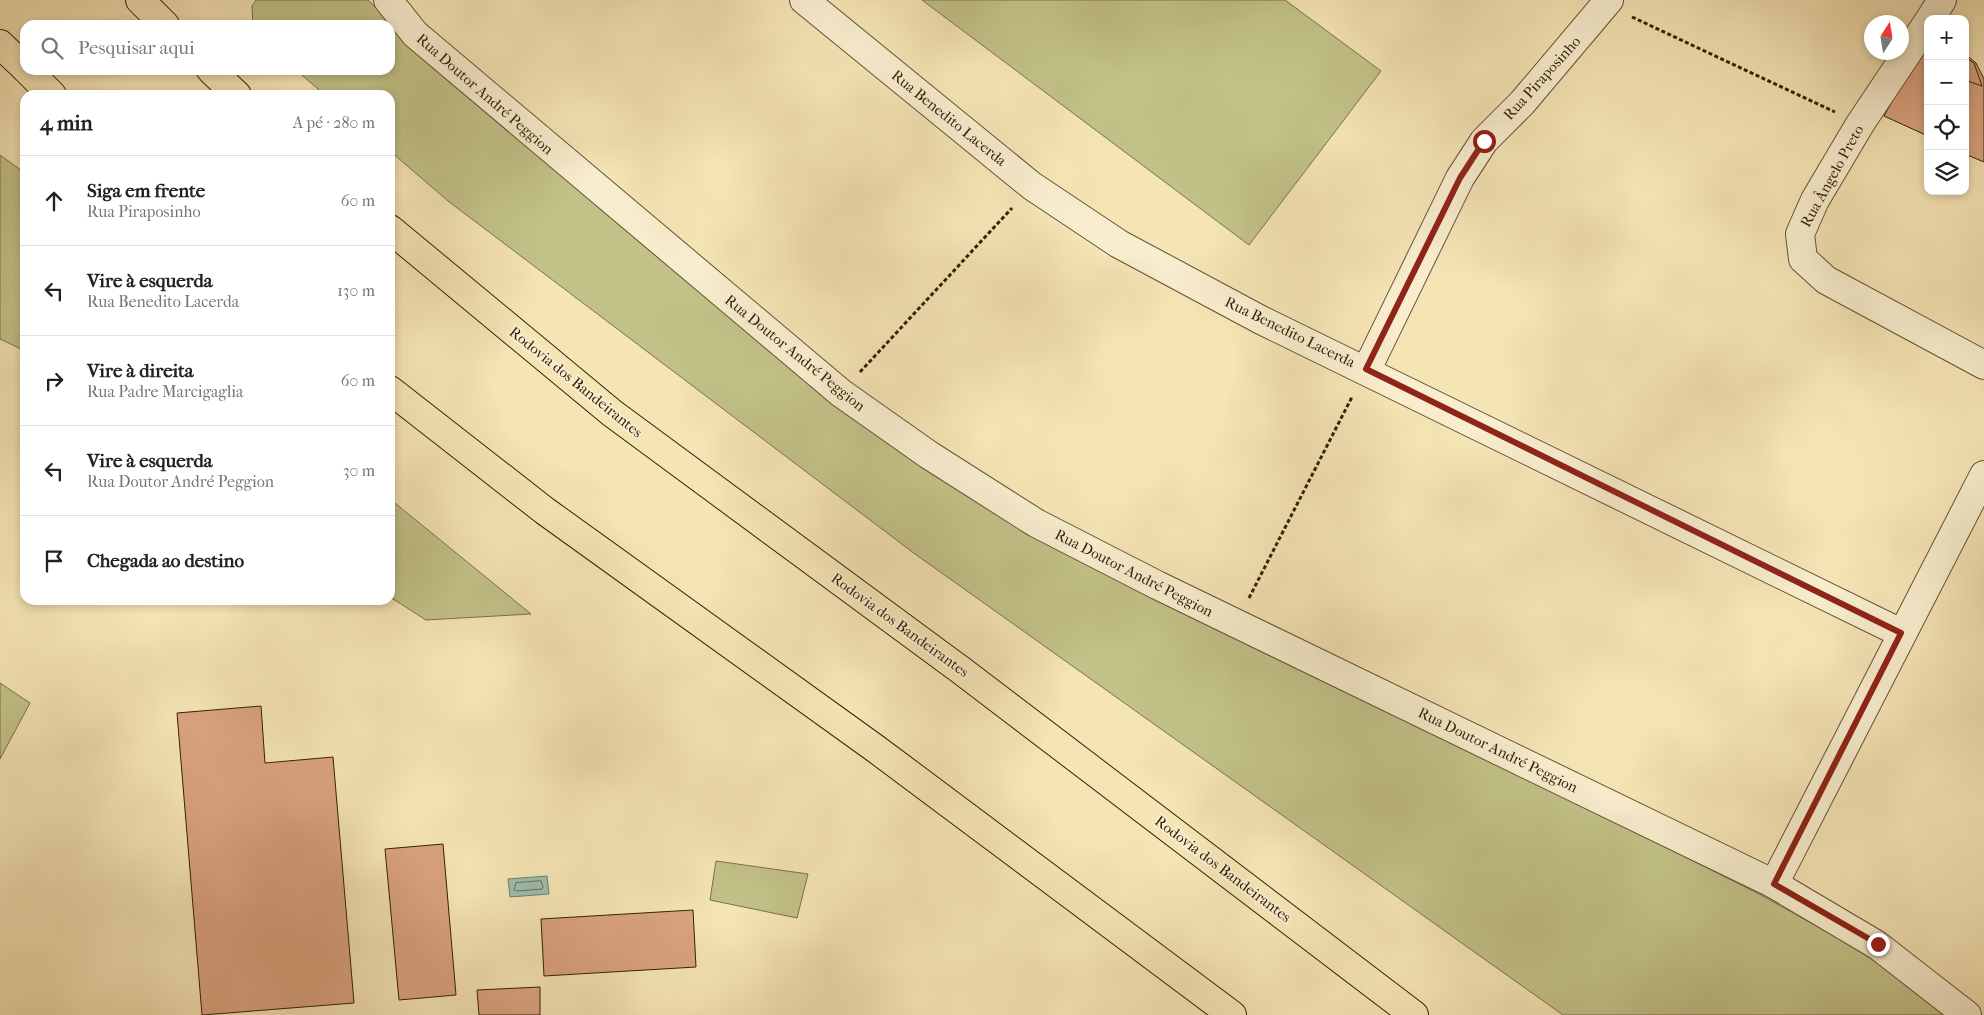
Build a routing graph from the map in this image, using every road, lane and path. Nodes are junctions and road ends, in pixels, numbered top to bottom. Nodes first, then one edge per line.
1 (140, 0) edge
2 (388, 0) edge
3 (804, 0) edge
4 (1942, 0) edge
5 (1608, 3) edge
6 (1932, 15) edge
7 (160, 20) edge
8 (1924, 28) edge
9 (0, 44) edge
10 (20, 63) edge
11 (32, 75) edge
12 (216, 75) edge
13 (47, 90) edge
14 (231, 90) edge
15 (1860, 124) junction
16 (1032, 186) junction
17 (395, 233) edge
18 (1984, 364) edge
19 (1366, 369) junction
20 (841, 393) junction
21 (395, 394) edge
22 (1984, 475) edge
23 (1236, 623) junction
24 (1901, 633) junction
25 (1774, 884) junction
26 (1232, 1015) edge
27 (1414, 1015) edge
28 (1967, 1015) edge

1 - 7 highway
2 - 20 street, Rua Doutor André Peggion
3 - 16 street, Rua Benedito Lacerda
4 - 6 street, Rua Ângelo Preto
5 - 15 path
5 - 19 street, Rua Piraposinho
8 - 15 street, Rua Ângelo Preto
9 - 10 highway
11 - 13 highway
12 - 14 highway
15 - 18 street, Rua Ângelo Preto
16 - 19 street, Rua Benedito Lacerda
16 - 20 path
17 - 27 highway, Rodovia dos Bandeirantes
19 - 23 path
19 - 24 street, Rua Benedito Lacerda
20 - 23 street, Rua Doutor André Peggion
21 - 26 highway
22 - 24 street
23 - 25 street, Rua Doutor André Peggion
24 - 25 street
25 - 28 street, Rua Doutor André Peggion

